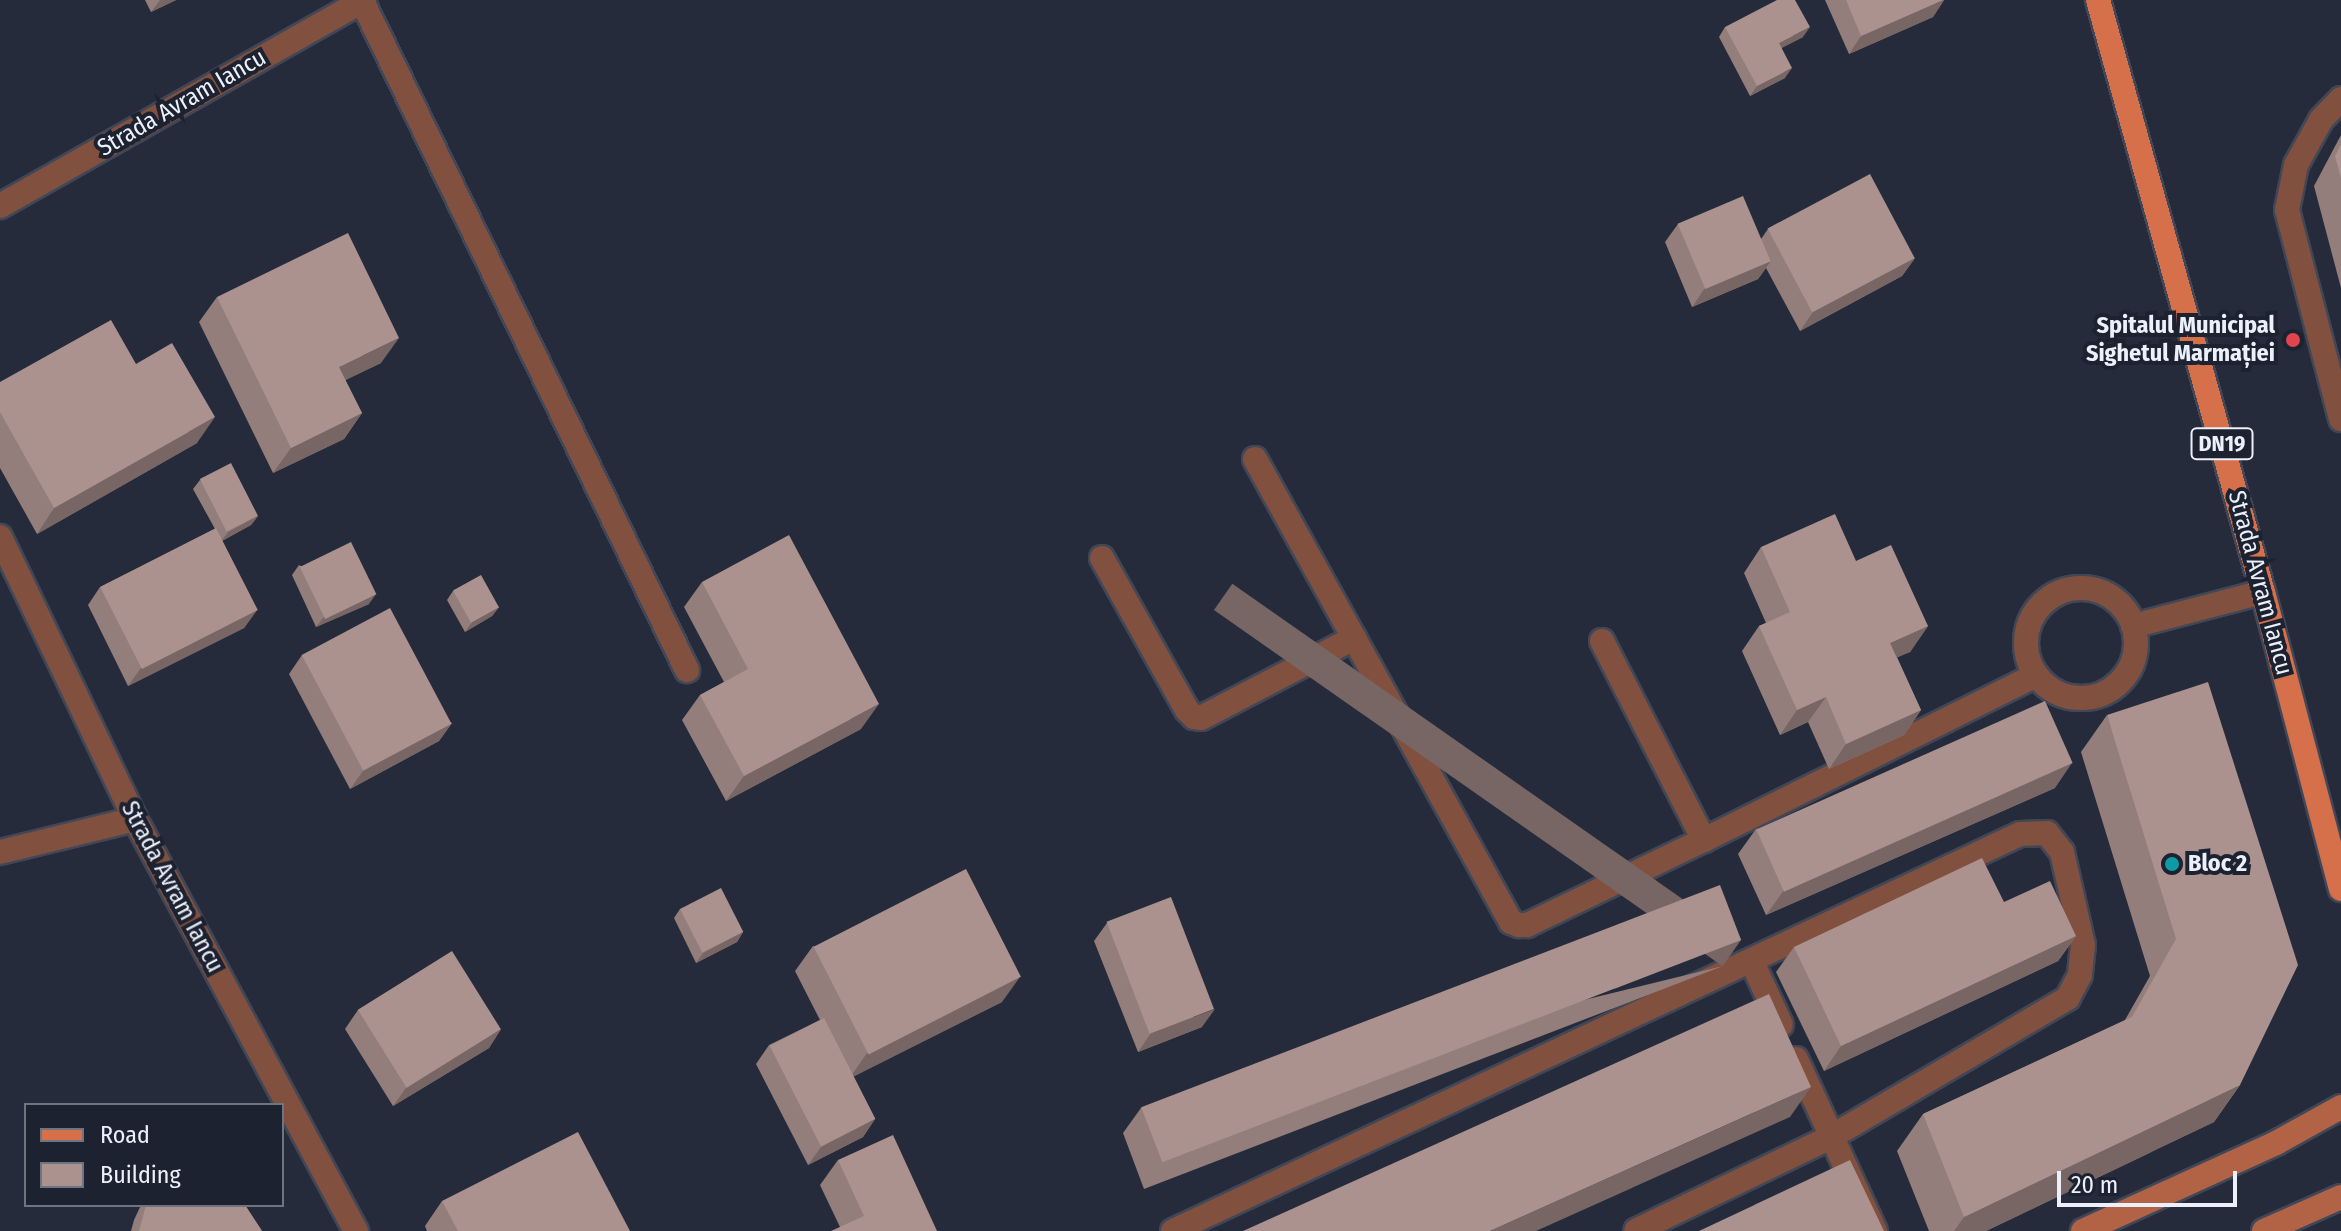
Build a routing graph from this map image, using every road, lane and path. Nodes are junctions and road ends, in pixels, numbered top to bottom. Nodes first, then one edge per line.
1 (363, 0) edge
2 (2098, 0) edge
3 (2341, 99) edge
4 (0, 206) edge
5 (2341, 419) edge
6 (1255, 459) dead end
7 (0, 537) edge
8 (1102, 558) dead end
9 (2263, 592) junction
10 (2133, 626) junction
11 (1354, 638) junction
12 (1602, 641) dead end
13 (687, 670) dead end
14 (2036, 675) junction
15 (135, 819) junction
16 (1704, 840) junction
17 (0, 852) edge
18 (2341, 889) edge
19 (1752, 962) junction
20 (2341, 1107) edge
21 (1831, 1137) junction
22 (2341, 1197) edge
23 (356, 1231) edge
24 (1173, 1231) edge
25 (1636, 1231) edge
26 (1875, 1231) edge
27 (2083, 1231) edge
28 (2264, 1231) edge

1 - 4 street, Strada Avram Iancu
1 - 13 street
2 - 9 main road, Strada Avram Iancu / DN19
3 - 5 street
6 - 11 street
7 - 15 street, Strada Avram Iancu
8 - 11 street
9 - 10 street
9 - 18 main road, Strada Avram Iancu / DN19
10 - 14 street
10 - 14 street
11 - 16 street
12 - 16 street
14 - 16 street
15 - 17 street
15 - 23 street, Strada Avram Iancu
19 - 21 street
19 - 21 street
19 - 24 street
20 - 27 street
21 - 25 street
21 - 26 street
22 - 28 street

